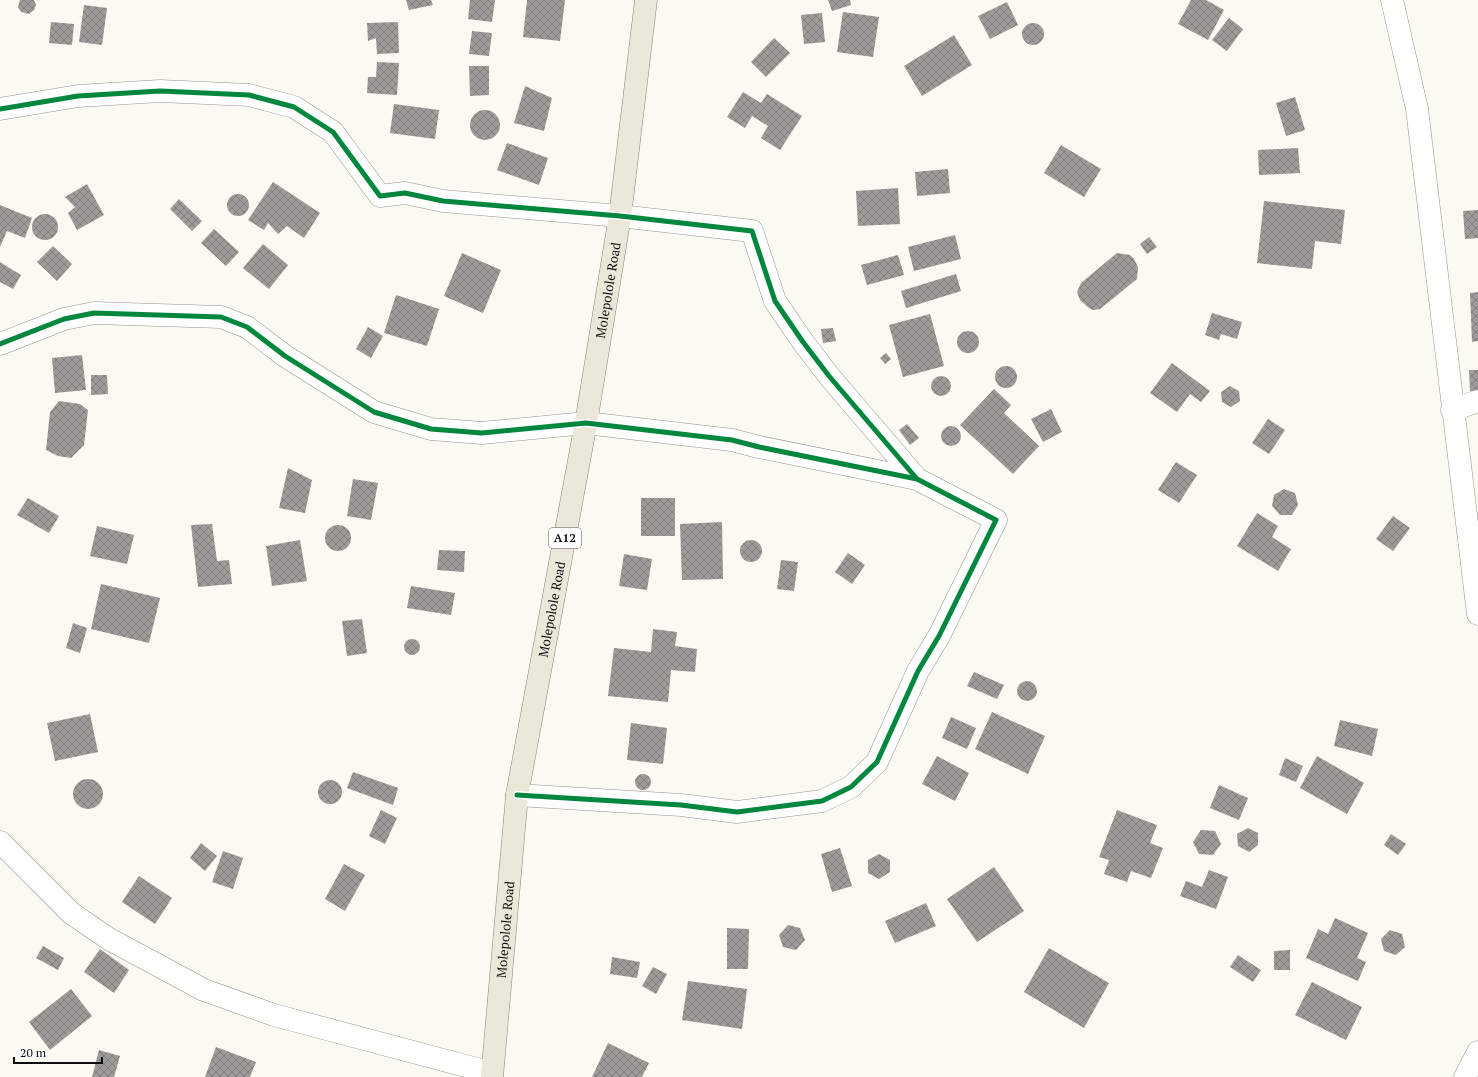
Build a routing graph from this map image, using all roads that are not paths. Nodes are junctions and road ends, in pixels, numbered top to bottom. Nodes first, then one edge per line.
1 (646, 0) edge
2 (1392, 0) edge
3 (0, 109) edge
4 (620, 216) junction
5 (0, 344) edge
6 (1478, 401) edge
7 (1452, 410) junction
8 (586, 423) junction
9 (917, 479) junction
10 (1478, 614) edge
11 (517, 795) junction
12 (0, 842) edge
13 (1478, 1052) edge
14 (492, 1075) edge
15 (1466, 1077) edge

1 - 4 main road, Molepolole Road / A12
2 - 7 street
3 - 4 street
4 - 8 main road, Molepolole Road / A12
4 - 9 street
5 - 8 street
6 - 7 street
7 - 10 street
8 - 9 street
8 - 11 main road, Molepolole Road / A12
9 - 11 street
11 - 14 main road, Molepolole Road / A12
12 - 14 street
13 - 15 street

